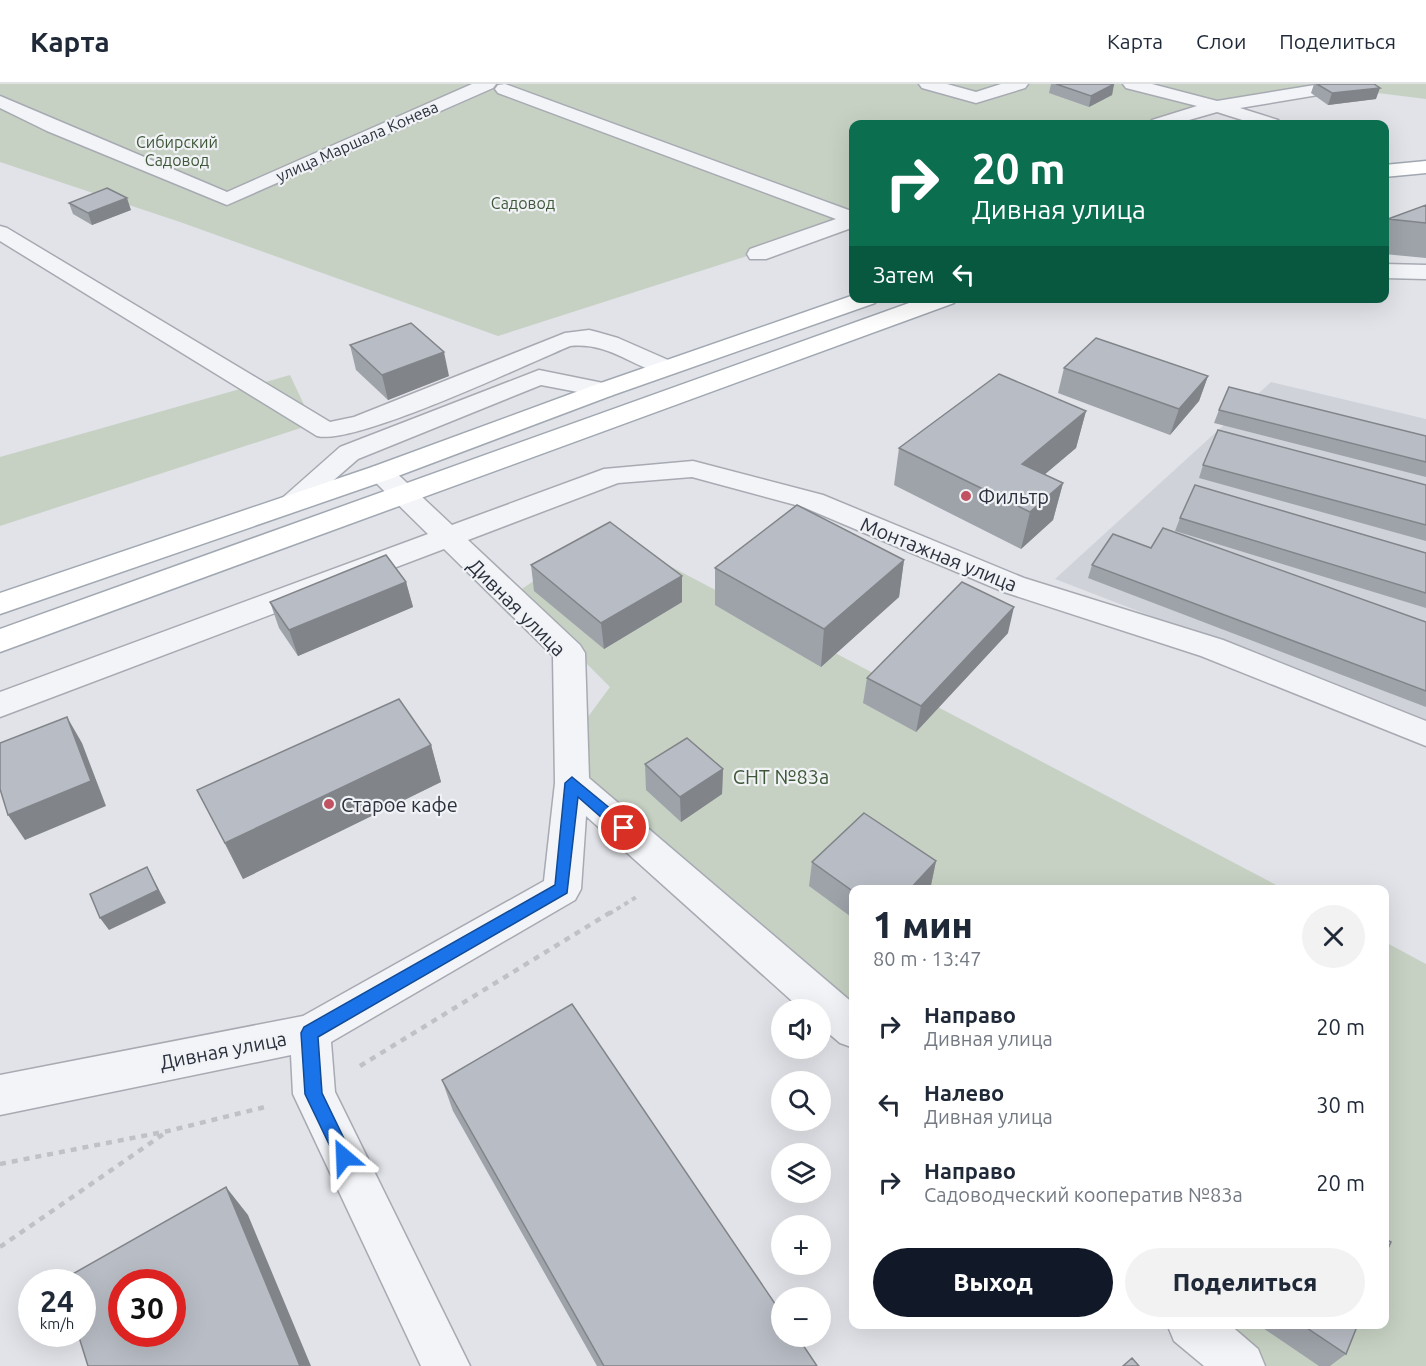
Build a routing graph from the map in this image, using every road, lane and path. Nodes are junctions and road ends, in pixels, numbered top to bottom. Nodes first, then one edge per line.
1 (928, 84) edge
2 (1019, 84) edge
3 (1132, 84) edge
4 (1354, 84) edge
5 (1332, 85) edge
6 (496, 87) edge
7 (0, 101) edge
8 (1217, 106) junction
9 (1171, 120) edge
10 (1260, 120) edge
11 (1426, 149) edge
12 (1395, 151) dead end
13 (1426, 167) edge
14 (1389, 171) edge
15 (849, 218) edge
16 (849, 222) edge
17 (0, 232) edge
18 (758, 254) dead end
19 (1389, 271) edge
20 (1426, 272) edge
21 (853, 303) edge
22 (931, 303) edge
23 (666, 368) junction
24 (604, 390) junction
25 (326, 431) junction
26 (349, 453) junction
27 (391, 484) junction
28 (294, 500) junction
29 (445, 537) junction
30 (0, 604) edge
31 (0, 641) edge
32 (0, 705) edge
33 (1426, 735) edge
34 (572, 783) junction
35 (849, 1026) edge
36 (310, 1033) junction
37 (0, 1095) edge
38 (168, 1131) dead end
39 (0, 1247) edge
40 (1197, 1329) edge
41 (446, 1366) edge
42 (1241, 1366) edge

1 - 2 street
3 - 8 street
4 - 5 street
5 - 8 street
6 - 7 street, улица Маршала Конева
6 - 15 street
8 - 9 street
8 - 10 street
11 - 12 main road
13 - 14 main road
16 - 18 street
17 - 25 street
19 - 20 street
21 - 23 main road
22 - 27 main road
23 - 24 main road
23 - 25 street
24 - 26 street
24 - 27 main road
25 - 26 street
26 - 28 street
27 - 28 main road
27 - 29 street, Дивная улица
27 - 31 main road
28 - 30 main road
29 - 32 street, Монтажная улица
29 - 33 street, Монтажная улица
29 - 34 street, Дивная улица
34 - 35 street
34 - 36 street, Дивная улица
36 - 37 street, Дивная улица
36 - 41 street
38 - 39 path
40 - 42 street

